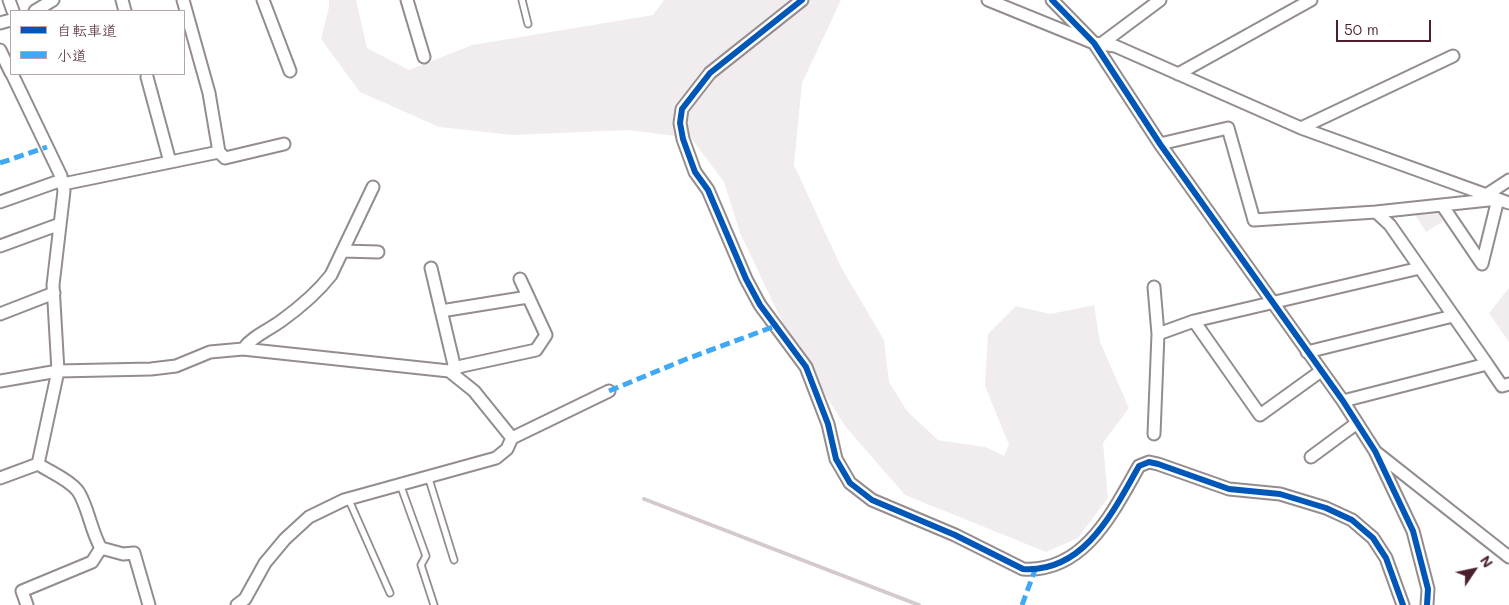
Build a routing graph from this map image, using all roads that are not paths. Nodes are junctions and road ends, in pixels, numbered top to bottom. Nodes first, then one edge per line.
1 (53, 0) edge
2 (183, 0) edge
3 (263, 0) edge
4 (408, 0) edge
5 (522, 0) edge
6 (802, 0) edge
7 (988, 0) edge
8 (1052, 0) edge
9 (1160, 0) edge
10 (1311, 0) edge
11 (37, 10) edge
12 (528, 24) dead end
13 (1098, 43) junction
14 (0, 50) edge
15 (1453, 56) dead end
16 (424, 57) dead end
17 (10, 71) edge
18 (290, 71) dead end
19 (1178, 74) junction
20 (12, 75) edge
21 (147, 77) dead end
22 (1301, 128) junction
23 (284, 144) dead end
24 (1160, 144) junction
25 (219, 152) junction
26 (170, 162) junction
27 (1509, 180) edge
28 (63, 182) junction
29 (374, 187) dead end
30 (1486, 195) junction
31 (1504, 201) edge
32 (0, 202) edge
33 (1442, 205) junction
34 (1376, 212) junction
35 (60, 224) junction
36 (0, 246) edge
37 (342, 251) junction
38 (378, 252) dead end
39 (432, 268) dead end
40 (1420, 268) junction
41 (520, 279) dead end
42 (1154, 288) dead end
43 (54, 293) junction
44 (528, 297) junction
45 (1273, 304) junction
46 (441, 311) junction
47 (0, 314) edge
48 (1453, 316) junction
49 (1194, 321) junction
50 (1158, 334) junction
51 (243, 349) junction
52 (1307, 352) junction
53 (1487, 364) junction
54 (58, 370) junction
55 (452, 370) junction
56 (1321, 371) junction
57 (0, 381) edge
58 (1509, 384) edge
59 (609, 391) dead end
60 (1343, 401) junction
61 (1357, 423) junction
62 (1154, 434) dead end
63 (512, 438) junction
64 (1375, 452) junction
65 (1310, 457) dead end
66 (38, 464) junction
67 (428, 476) junction
68 (0, 478) edge
69 (400, 484) junction
70 (348, 498) junction
71 (101, 548) junction
72 (1509, 557) edge
73 (454, 560) dead end
74 (390, 593) dead end
75 (28, 605) edge
76 (149, 605) edge
77 (237, 605) edge
78 (434, 605) edge
79 (1403, 605) edge
80 (1427, 605) edge

1 - 11 street
2 - 25 street
3 - 18 street
4 - 16 street
5 - 12 lane
6 - 79 street
7 - 13 street
8 - 13 street
9 - 13 street
10 - 19 street
13 - 19 street
13 - 24 street
14 - 17 street
15 - 22 street
19 - 22 street
20 - 28 street
21 - 26 street
22 - 30 street
23 - 25 street
24 - 34 street
24 - 45 street
25 - 26 street
26 - 28 street
27 - 30 street
28 - 32 street
28 - 35 street
29 - 37 street
30 - 31 street
31 - 33 street
31 - 33 street
33 - 34 street
34 - 40 street
35 - 36 street
35 - 43 street
37 - 38 street
37 - 51 street
39 - 46 street
40 - 45 street
40 - 48 street
41 - 44 street
42 - 50 street
43 - 47 street
43 - 54 street
44 - 46 street
44 - 55 street
45 - 49 street
45 - 52 street
46 - 55 street
48 - 52 street
48 - 53 street
49 - 50 street
49 - 56 street
50 - 62 street
51 - 54 street
51 - 55 street
52 - 56 street
53 - 58 street
53 - 60 street
54 - 57 street
54 - 66 street
55 - 63 street
56 - 60 street
59 - 63 street
60 - 61 street
61 - 64 street
61 - 65 street
63 - 67 street
64 - 72 street
64 - 80 street
66 - 68 street
66 - 71 street
67 - 69 street
67 - 73 lane
69 - 70 street
69 - 78 lane
70 - 74 lane
70 - 77 street
71 - 75 street
71 - 76 street

